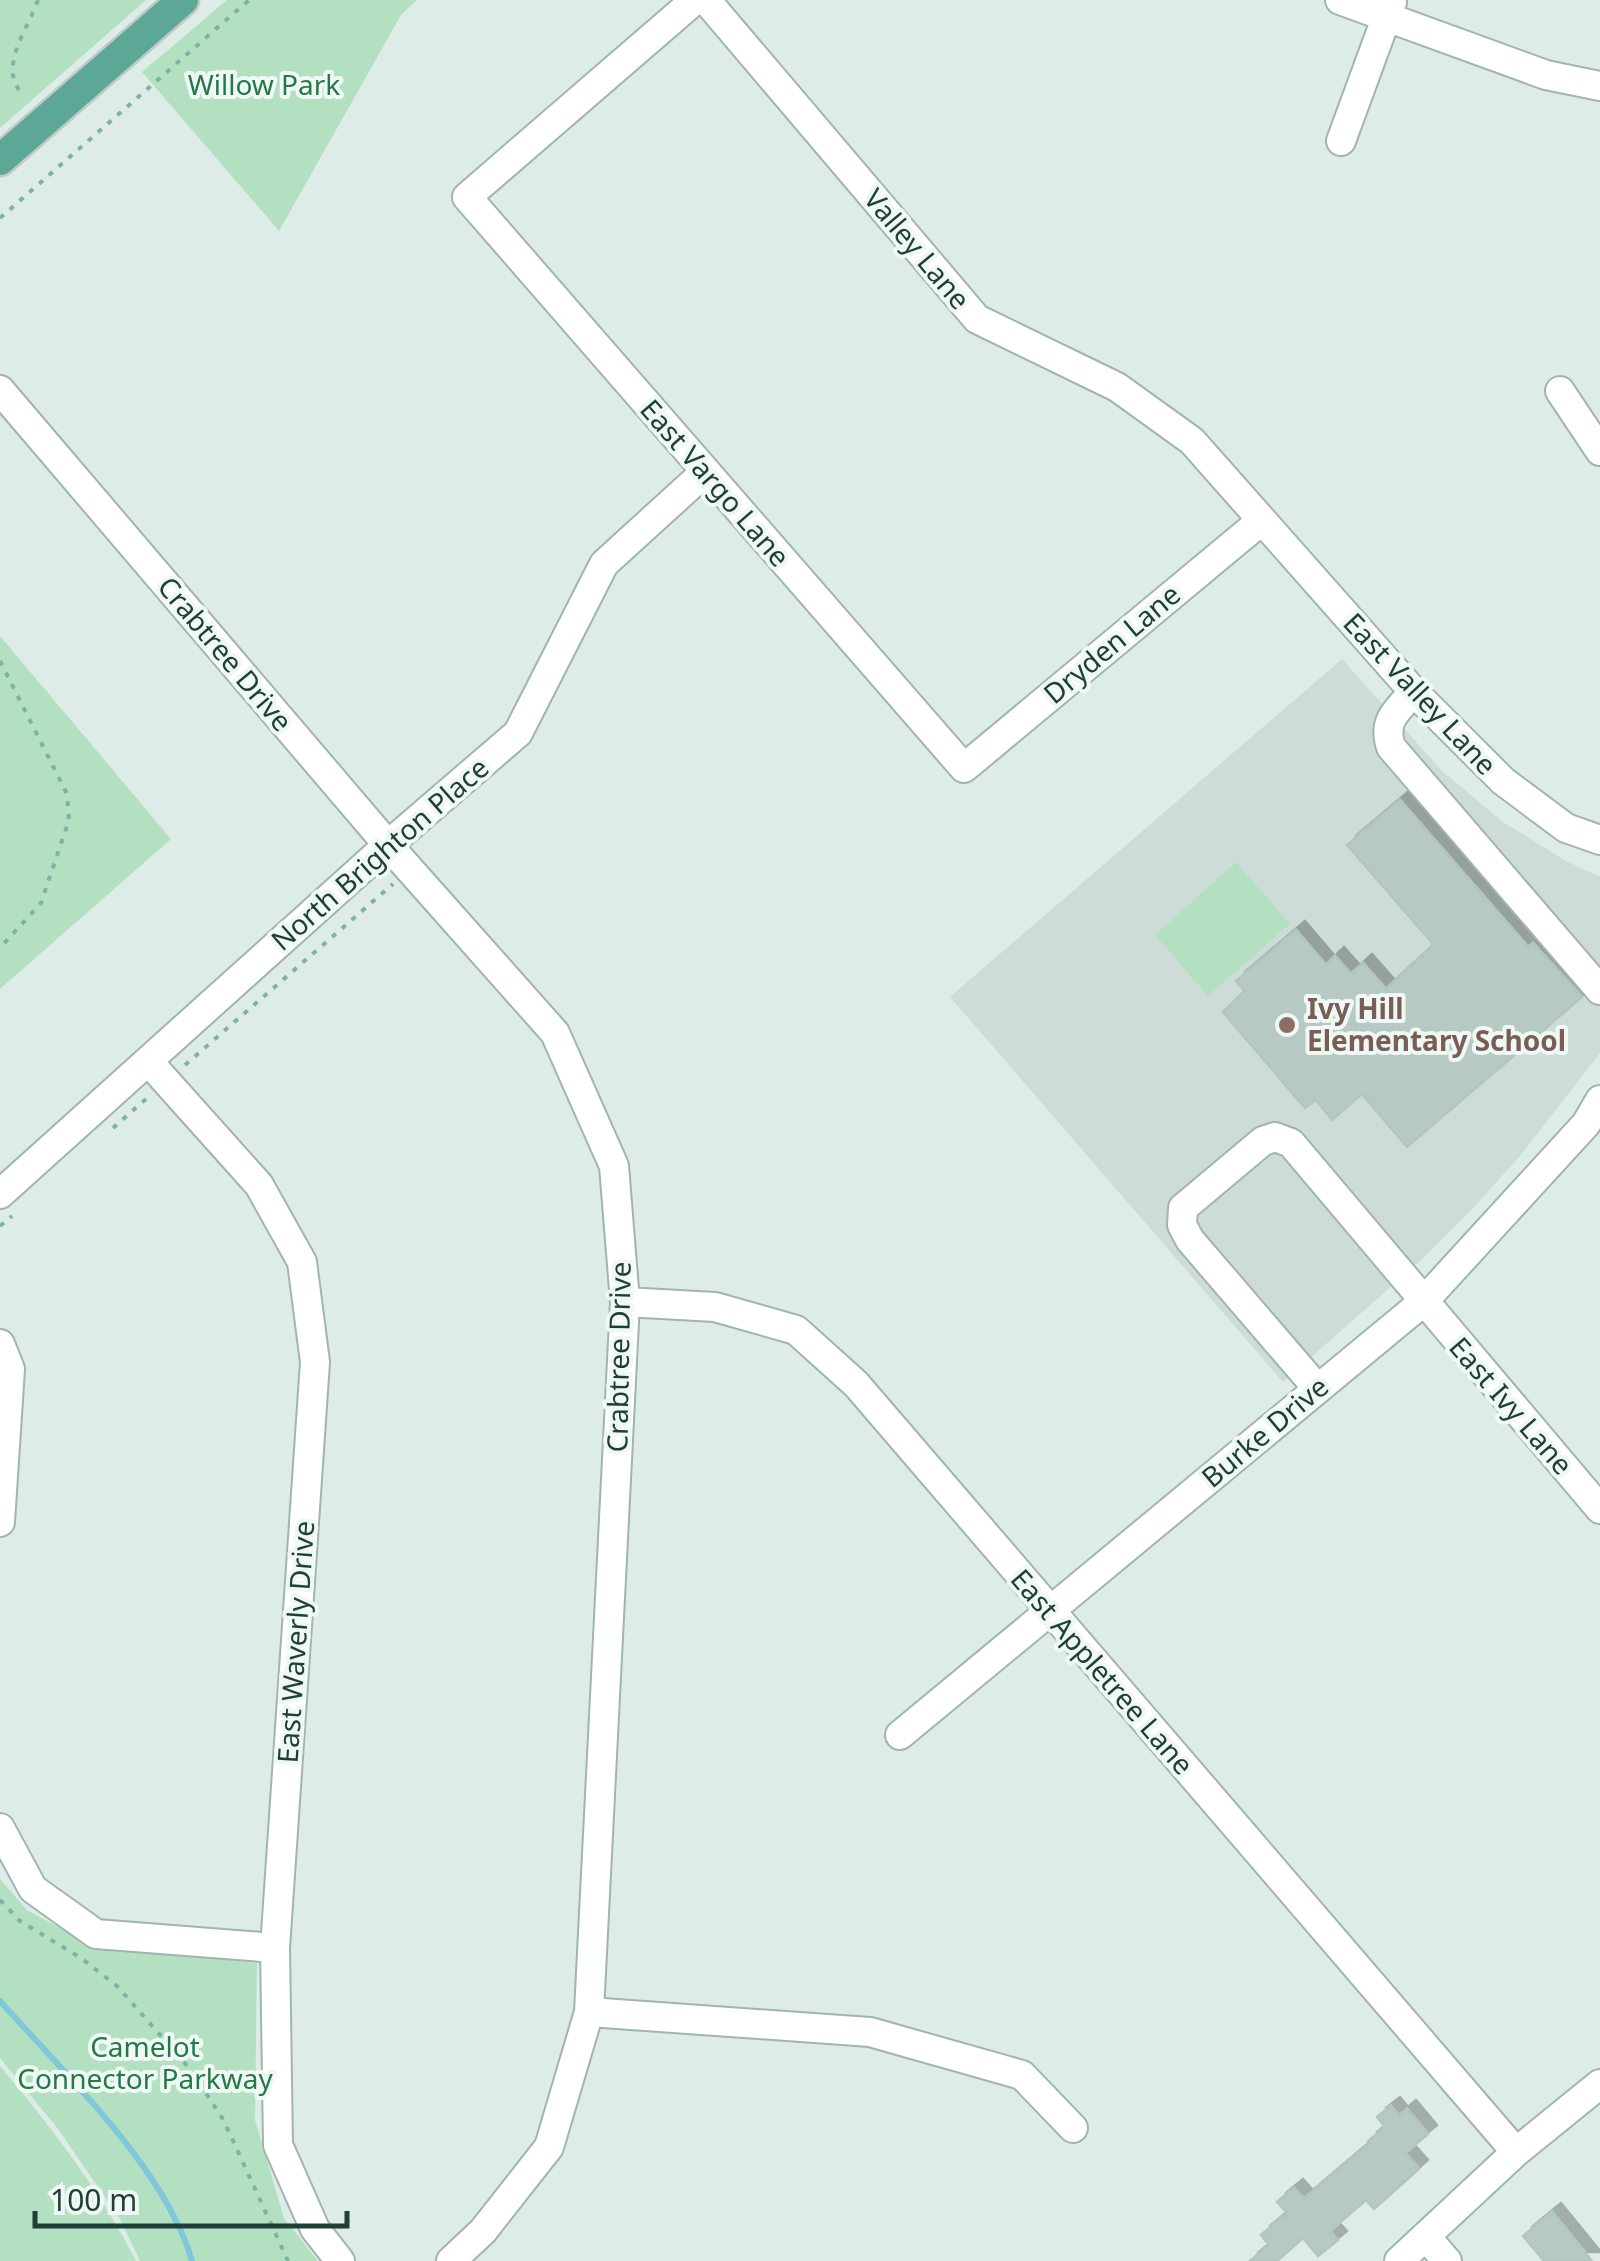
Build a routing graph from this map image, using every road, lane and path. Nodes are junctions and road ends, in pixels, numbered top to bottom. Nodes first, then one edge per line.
1 (38, 0) edge
2 (183, 0) edge
3 (250, 0) edge
4 (695, 0) edge
5 (706, 0) edge
6 (1340, 0) edge
7 (1390, 8) edge
8 (1600, 86) edge
9 (19, 90) dead end
10 (1341, 142) dead end
11 (0, 160) edge
12 (0, 218) edge
13 (0, 390) edge
14 (1560, 391) dead end
15 (1600, 450) edge
16 (705, 472) junction
17 (1261, 520) junction
18 (0, 660) edge
19 (1414, 692) junction
20 (964, 768) joint
21 (1600, 840) edge
22 (388, 845) junction
23 (410, 870) junction
24 (0, 948) edge
25 (1600, 990) edge
26 (158, 1071) junction
27 (1595, 1119) edge
28 (111, 1129) dead end
29 (7, 1204) edge
30 (0, 1226) edge
31 (625, 1302) junction
32 (1422, 1302) junction
33 (0, 1344) edge
34 (1318, 1389) junction
35 (1600, 1509) edge
36 (0, 1522) edge
37 (1049, 1612) junction
38 (900, 1736) dead end
39 (0, 1828) edge
40 (0, 1900) edge
41 (275, 1948) junction
42 (590, 2012) junction
43 (1600, 2084) edge
44 (1073, 2128) dead end
45 (1516, 2152) junction
46 (1426, 2238) junction
47 (288, 2261) edge
48 (340, 2261) edge
49 (451, 2261) edge
50 (1400, 2261) edge
51 (1447, 2261) edge

1 - 9 path
2 - 11 main road
3 - 12 path
4 - 16 street, East Vargo Lane
5 - 17 street, Valley Lane
6 - 7 street
7 - 8 street
7 - 10 street
13 - 22 street, Crabtree Drive
14 - 15 street
16 - 20 street, East Vargo Lane
16 - 22 street, North Brighton Place
17 - 19 street, East Valley Lane
17 - 20 street, Dryden Lane
18 - 24 path
19 - 21 street, East Valley Lane
19 - 25 street
22 - 23 street, Crabtree Drive
22 - 26 street, North Brighton Place
23 - 26 path
23 - 31 street, Crabtree Drive
26 - 28 path
26 - 29 street, North Brighton Place
26 - 41 street, East Waverly Drive
27 - 32 street, Burke Drive
29 - 30 path
31 - 37 street, East Appletree Lane
31 - 42 street, Crabtree Drive
32 - 34 street, Burke Drive
32 - 34 street, East Ivy Lane
32 - 35 street, East Ivy Lane
33 - 36 street
34 - 37 street, Burke Drive
37 - 38 street, Burke Drive
37 - 45 street, East Appletree Lane
39 - 41 street
40 - 47 path
41 - 48 street, East Waverly Drive
42 - 44 street
42 - 49 street, Crabtree Drive
43 - 45 street
45 - 46 street
46 - 50 street
46 - 51 street

